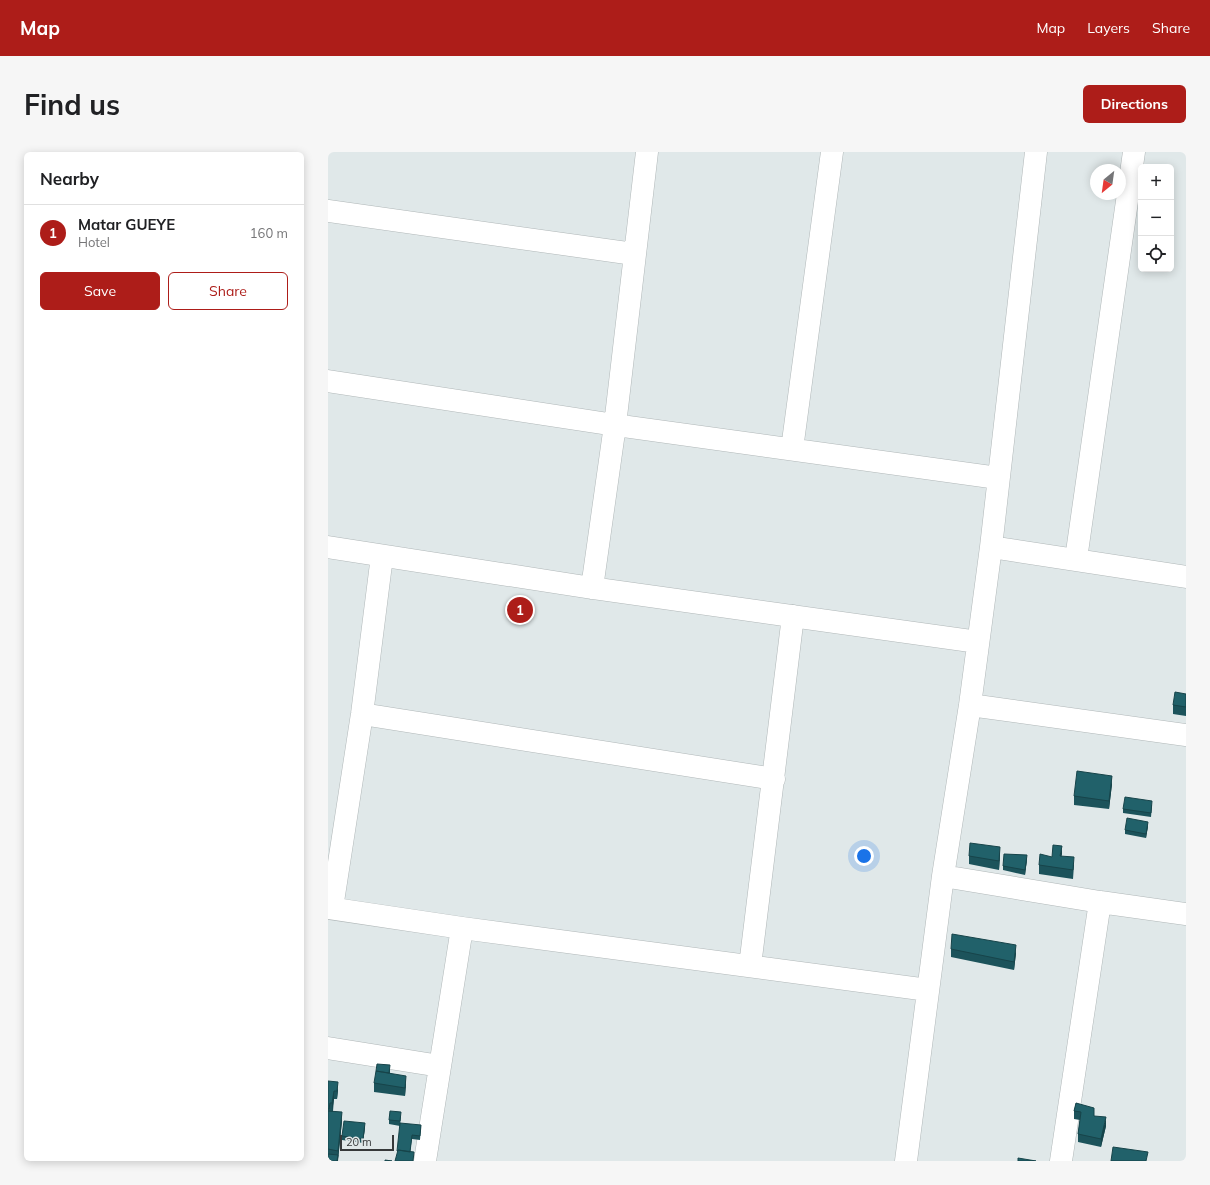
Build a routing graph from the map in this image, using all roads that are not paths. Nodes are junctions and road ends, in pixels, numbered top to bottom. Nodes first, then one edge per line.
1 (647, 152) edge
2 (832, 152) edge
3 (1036, 152) edge
4 (1134, 152) edge
5 (328, 211) edge
6 (634, 254) junction
7 (328, 381) edge
8 (615, 425) junction
9 (792, 449) junction
10 (998, 478) junction
11 (328, 547) edge
12 (991, 547) junction
13 (382, 556) junction
14 (1076, 559) junction
15 (1186, 577) edge
16 (592, 588) junction
17 (793, 616) junction
18 (978, 642) junction
19 (970, 705) junction
20 (362, 714) junction
21 (1186, 735) edge
22 (774, 779) junction
23 (944, 876) junction
24 (1100, 902) junction
25 (330, 908) edge
26 (1186, 914) edge
27 (462, 928) junction
28 (750, 966) junction
29 (928, 990) junction
30 (328, 1048) edge
31 (440, 1066) junction
32 (425, 1161) edge
33 (906, 1161) edge
34 (1061, 1161) edge

1 - 6 street
2 - 9 street
3 - 10 street
4 - 14 street
5 - 6 street
6 - 8 street
7 - 8 street
8 - 9 street
8 - 16 street
9 - 10 street
10 - 12 street
11 - 13 street
12 - 14 street
12 - 18 street
13 - 16 street
13 - 20 street
14 - 15 street
16 - 17 street
17 - 18 street
17 - 22 street
18 - 19 street
19 - 21 street
19 - 23 street
20 - 22 street
20 - 25 street
22 - 28 street
23 - 24 street
23 - 29 street
24 - 26 street
24 - 34 street
25 - 27 street
27 - 28 street
27 - 31 street
28 - 29 street
29 - 33 street
30 - 31 street
31 - 32 street

